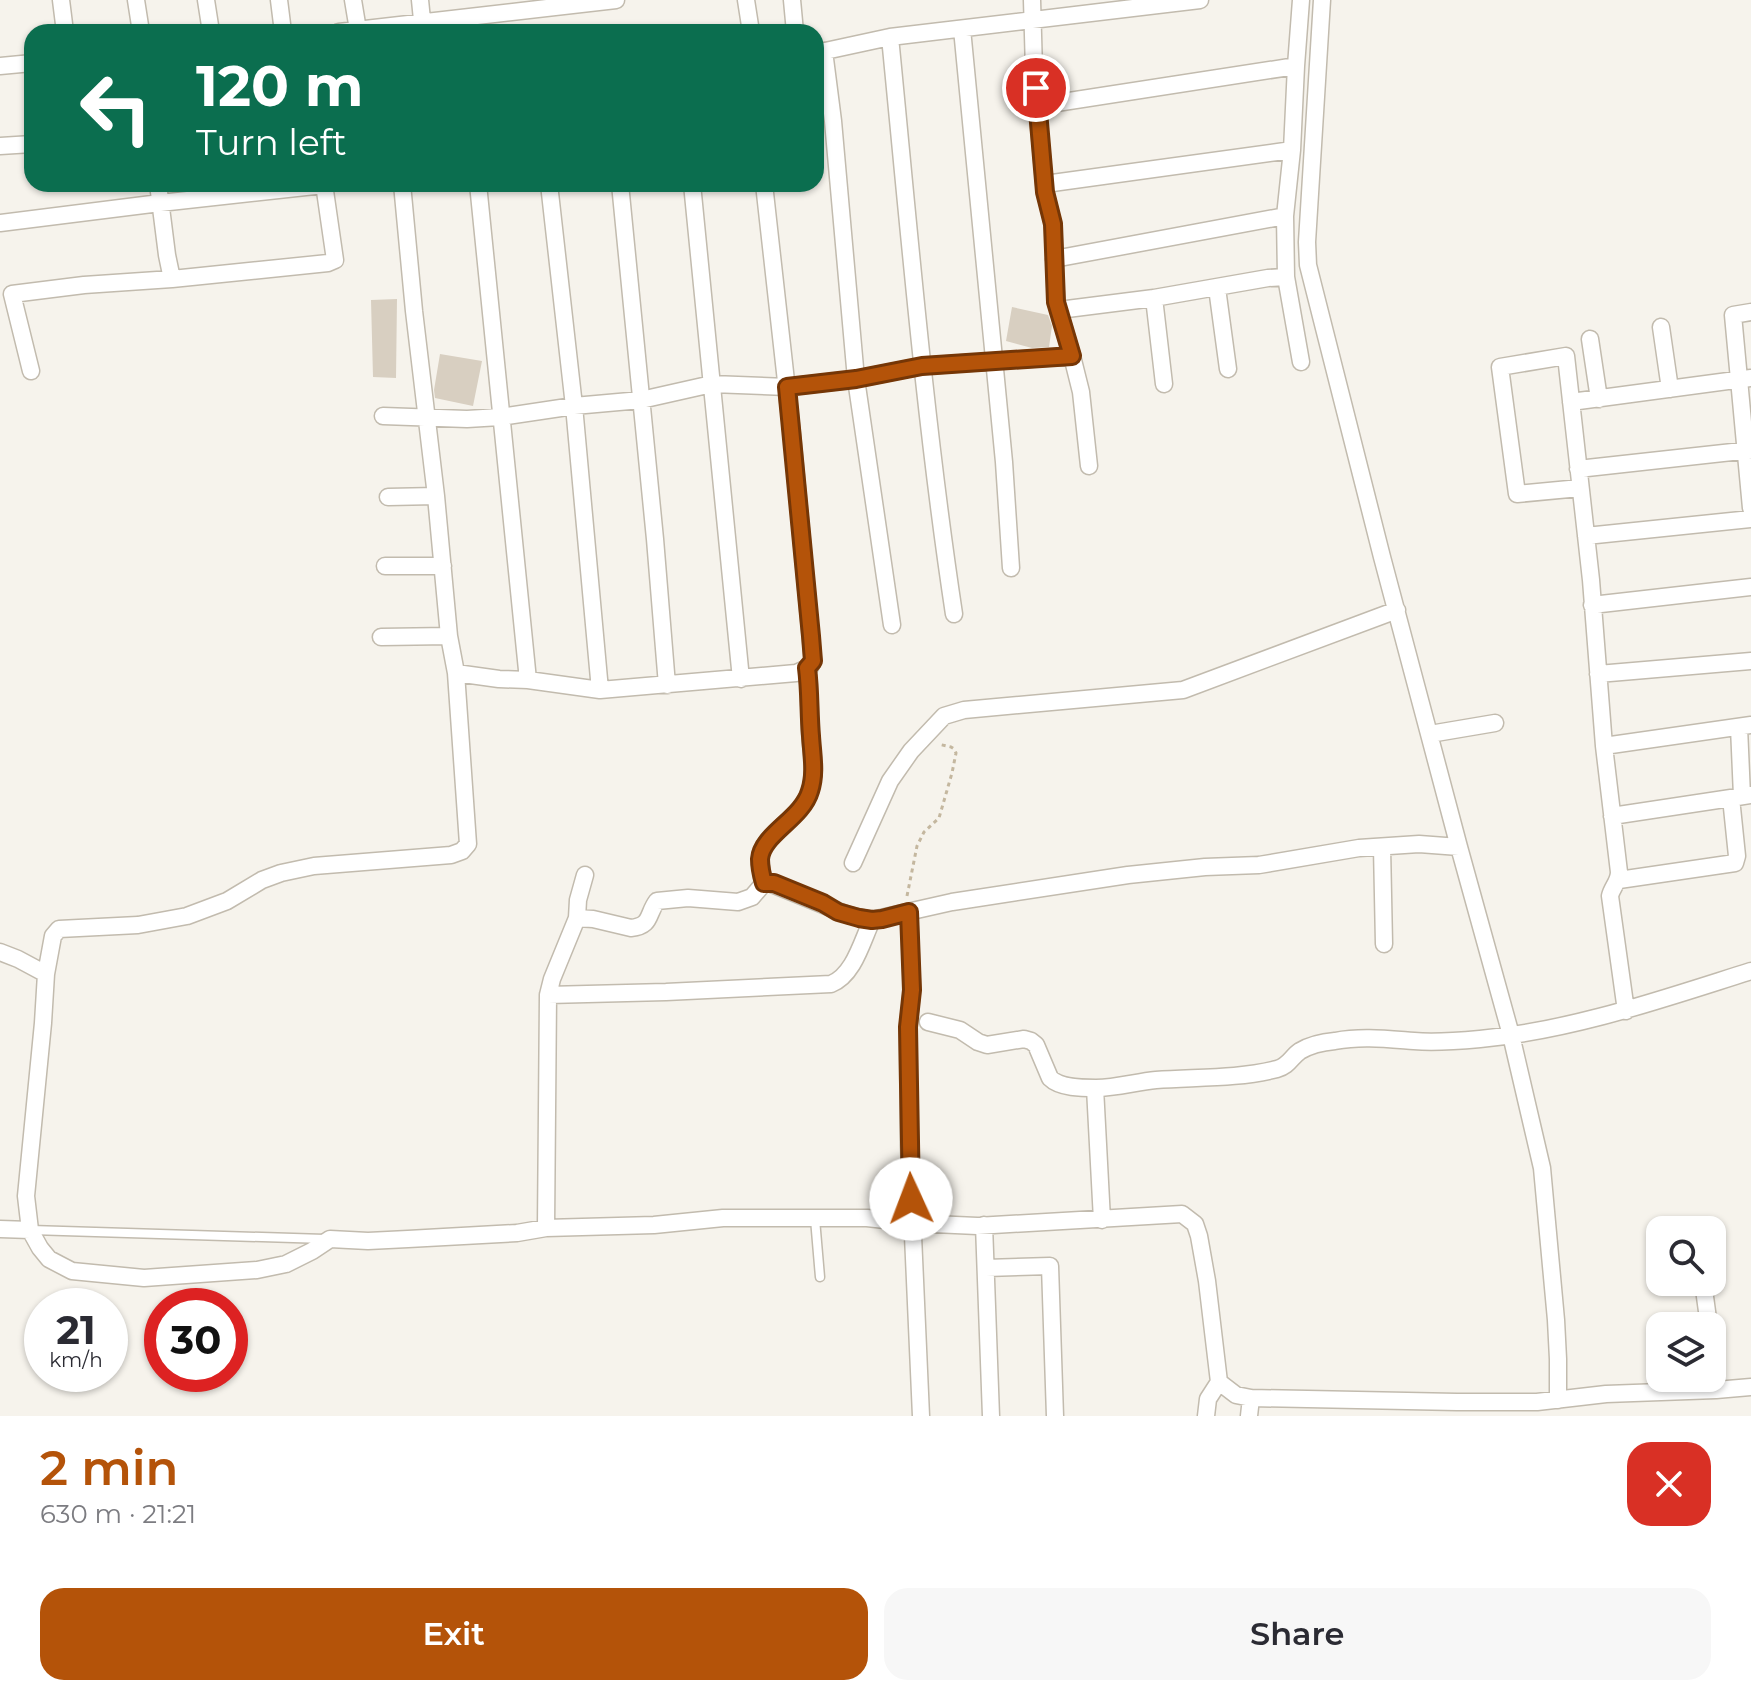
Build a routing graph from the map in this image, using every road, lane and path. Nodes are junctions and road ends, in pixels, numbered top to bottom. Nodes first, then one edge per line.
1 (61, 0) edge
2 (136, 0) edge
3 (206, 0) edge
4 (279, 0) edge
5 (353, 0) edge
6 (420, 0) edge
7 (616, 0) edge
8 (746, 0) edge
9 (792, 0) edge
10 (1032, 0) edge
11 (1200, 0) edge
12 (1301, 0) edge
13 (1322, 0) edge
14 (1032, 21) junction
15 (64, 24) edge
16 (140, 24) edge
17 (210, 24) edge
18 (282, 24) edge
19 (357, 24) edge
20 (423, 24) edge
21 (444, 24) edge
22 (750, 24) edge
23 (794, 24) edge
24 (962, 29) junction
25 (890, 37) junction
26 (824, 51) edge
27 (24, 64) edge
28 (0, 66) edge
29 (1296, 66) junction
30 (824, 73) edge
31 (1037, 106) junction
32 (24, 144) edge
33 (0, 146) edge
34 (1292, 150) junction
35 (1045, 184) junction
36 (159, 192) edge
37 (260, 192) edge
38 (325, 192) edge
39 (403, 192) edge
40 (479, 192) edge
41 (550, 192) edge
42 (621, 192) edge
43 (693, 192) edge
44 (765, 192) edge
45 (160, 203) junction
46 (1285, 216) junction
47 (0, 223) edge
48 (1054, 259) junction
49 (1295, 267) junction
50 (172, 279) junction
51 (1217, 288) junction
52 (6, 295) edge
53 (1154, 298) junction
54 (1059, 310) junction
55 (1751, 312) edge
56 (1661, 327) dead end
57 (1590, 339) dead end
58 (1072, 356) junction
59 (994, 360) junction
60 (1301, 362) dead end
61 (922, 366) junction
62 (1228, 369) dead end
63 (31, 371) dead end
64 (856, 379) junction
65 (1745, 379) edge
66 (712, 384) junction
67 (1164, 384) dead end
68 (787, 387) junction
69 (1670, 389) junction
70 (1599, 399) junction
71 (641, 400) junction
72 (1571, 402) junction
73 (574, 406) junction
74 (383, 416) dead end
75 (500, 417) junction
76 (428, 418) junction
77 (1748, 450) edge
78 (1089, 466) dead end
79 (1578, 469) junction
80 (1580, 488) junction
81 (436, 496) junction
82 (388, 497) dead end
83 (1751, 508) edge
84 (1751, 519) edge
85 (1586, 536) junction
86 (385, 566) dead end
87 (443, 566) junction
88 (1011, 568) dead end
89 (1751, 587) edge
90 (1592, 605) junction
91 (1397, 610) junction
92 (954, 614) dead end
93 (892, 625) dead end
94 (449, 636) junction
95 (381, 637) dead end
96 (1751, 661) edge
97 (807, 668) junction
98 (456, 673) junction
99 (1598, 674) junction
100 (741, 679) junction
101 (528, 680) junction
102 (667, 685) junction
103 (600, 690) junction
104 (1495, 723) dead end
105 (1745, 726) edge
106 (1430, 734) junction
107 (919, 742) junction
108 (1604, 746) junction
109 (1741, 797) edge
110 (1612, 816) junction
111 (1382, 847) junction
112 (1459, 847) junction
113 (853, 863) dead end
114 (585, 875) dead end
115 (1619, 880) junction
116 (764, 883) junction
117 (909, 912) junction
118 (577, 918) junction
119 (872, 920) junction
120 (1384, 944) dead end
121 (0, 952) edge
122 (47, 967) junction
123 (1751, 971) edge
124 (548, 995) junction
125 (1626, 1011) junction
126 (928, 1022) dead end
127 (1511, 1035) junction
128 (1095, 1088) junction
129 (815, 1219) junction
130 (1102, 1220) junction
131 (912, 1223) junction
132 (984, 1225) junction
133 (546, 1228) junction
134 (0, 1229) edge
135 (30, 1230) junction
136 (330, 1239) junction
137 (986, 1268) junction
138 (820, 1277) dead end
139 (1219, 1382) junction
140 (1751, 1387) edge
141 (1726, 1389) edge
142 (1661, 1392) edge
143 (1251, 1398) junction
144 (1558, 1400) junction
145 (1537, 1409) edge
146 (921, 1416) edge
147 (991, 1416) edge
148 (1055, 1416) edge
149 (1206, 1416) edge
150 (1249, 1416) edge

1 - 15 street
2 - 16 street
3 - 17 street
4 - 18 street
5 - 19 street
6 - 20 street
7 - 21 street
8 - 22 street
9 - 23 street
10 - 14 street
11 - 14 street
12 - 29 street
13 - 49 street
14 - 24 street
14 - 31 street
24 - 25 street
24 - 59 street
25 - 26 street
25 - 61 street
27 - 28 street
29 - 31 street
29 - 34 street
30 - 64 street
31 - 35 street
32 - 33 street
34 - 35 street
34 - 46 street
35 - 48 street
36 - 45 street
37 - 45 street
38 - 50 street
39 - 76 street
40 - 75 street
41 - 73 street
42 - 71 street
43 - 66 street
44 - 68 street
45 - 47 street
45 - 50 street
46 - 48 street
46 - 49 street
48 - 54 street
49 - 51 street
49 - 60 street
49 - 91 street
50 - 52 street
51 - 53 street
51 - 62 street
52 - 63 street
53 - 54 street
53 - 67 street
54 - 58 street
55 - 65 street
56 - 69 street
57 - 70 street
58 - 59 street
58 - 78 street
59 - 61 street
59 - 88 street
61 - 64 street
61 - 92 street
64 - 68 street
64 - 93 street
65 - 69 street
65 - 77 street
66 - 68 street
66 - 71 street
66 - 100 street
68 - 97 street
69 - 70 street
70 - 72 street
71 - 73 street
71 - 102 street
72 - 79 street
72 - 80 street
73 - 75 street
73 - 103 street
74 - 76 street
75 - 76 street
75 - 101 street
76 - 81 street
77 - 79 street
77 - 83 street
79 - 80 street
80 - 85 street
81 - 82 street
81 - 87 street
84 - 85 street
85 - 90 street
86 - 87 street
87 - 94 street
89 - 90 street
90 - 99 street
91 - 106 street
91 - 107 street
94 - 95 street
94 - 98 street
96 - 99 street
97 - 100 street
97 - 116 street
98 - 101 street
98 - 122 street
99 - 108 street
100 - 102 street
101 - 103 street
102 - 103 street
104 - 106 street
105 - 108 street
105 - 109 street
106 - 112 street
107 - 113 street
107 - 117 path
108 - 110 street
109 - 110 street
109 - 115 street
110 - 115 street
111 - 112 street
111 - 117 street
111 - 120 street
112 - 127 street
114 - 118 street
115 - 125 street
116 - 118 street
116 - 119 street
117 - 119 street
117 - 131 street
118 - 124 street
119 - 124 street
121 - 122 street
122 - 135 street
123 - 125 street
124 - 133 street
125 - 127 street
126 - 128 street
127 - 128 street
127 - 144 street
128 - 130 street
129 - 131 street
129 - 133 street
129 - 138 lane
130 - 132 street
130 - 139 street
131 - 132 street
131 - 146 street
132 - 137 street
133 - 136 street
134 - 135 street
135 - 136 lane
135 - 136 street
137 - 147 street
137 - 148 street
139 - 143 street
139 - 149 street
140 - 141 street
142 - 144 street
143 - 145 street
143 - 150 street
144 - 145 street

